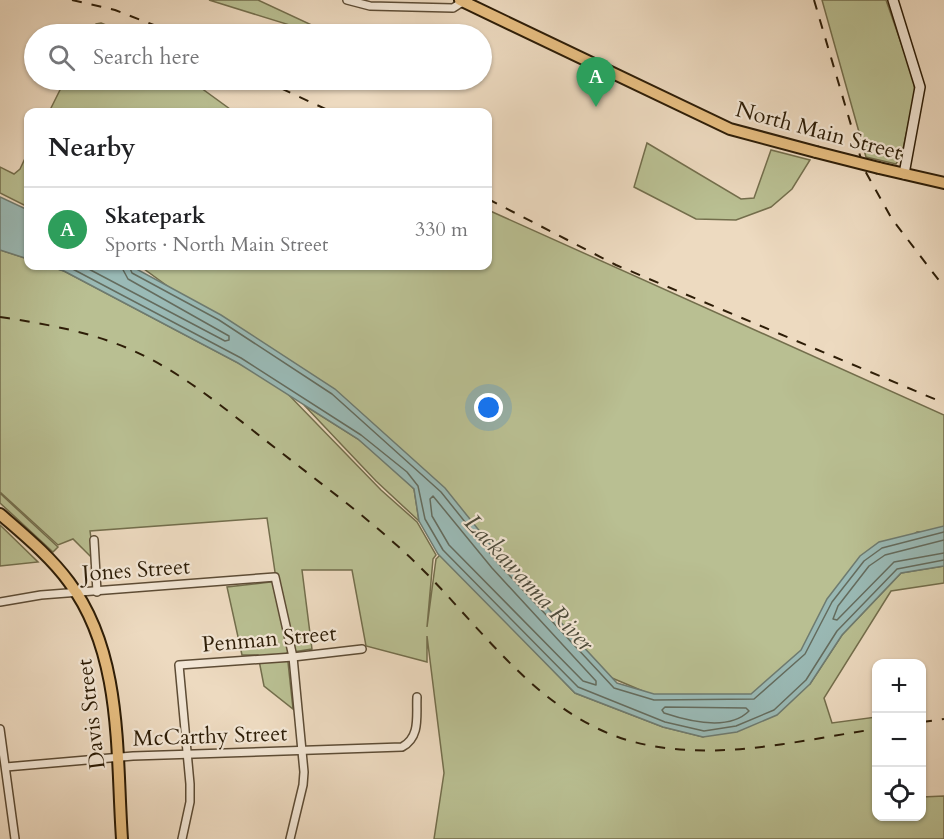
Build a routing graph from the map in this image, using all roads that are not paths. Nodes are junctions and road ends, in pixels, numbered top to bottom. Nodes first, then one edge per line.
1 (347, 0) edge
2 (893, 0) edge
3 (463, 1) edge
4 (904, 174) junction
5 (944, 183) edge
6 (0, 514) edge
7 (94, 540) dead end
8 (97, 592) junction
9 (77, 593) junction
10 (0, 602) edge
11 (362, 649) dead end
12 (293, 657) junction
13 (417, 697) dead end
14 (0, 729) edge
15 (2, 749) edge
16 (300, 751) junction
17 (187, 754) junction
18 (116, 758) junction
19 (6, 767) junction
20 (15, 839) edge
21 (122, 839) edge
22 (182, 839) edge
23 (290, 839) edge

1 - 3 street
2 - 4 street
3 - 4 main road, North Main Street, bridge
4 - 5 main road, North Main Street
6 - 9 main road, Davis Street
7 - 8 street
8 - 9 street, Jones Street
8 - 12 street, Jones Street
9 - 10 street, Jones Street
9 - 18 main road, Davis Street
11 - 12 street, Penman Street
12 - 16 street
12 - 17 street, Penman Street
13 - 16 street, McCarthy Street
14 - 15 street
15 - 19 street
16 - 17 street, McCarthy Street
16 - 23 street
17 - 18 street, McCarthy Street
17 - 22 street
18 - 19 street, McCarthy Street
18 - 21 main road, Davis Street
19 - 20 street

